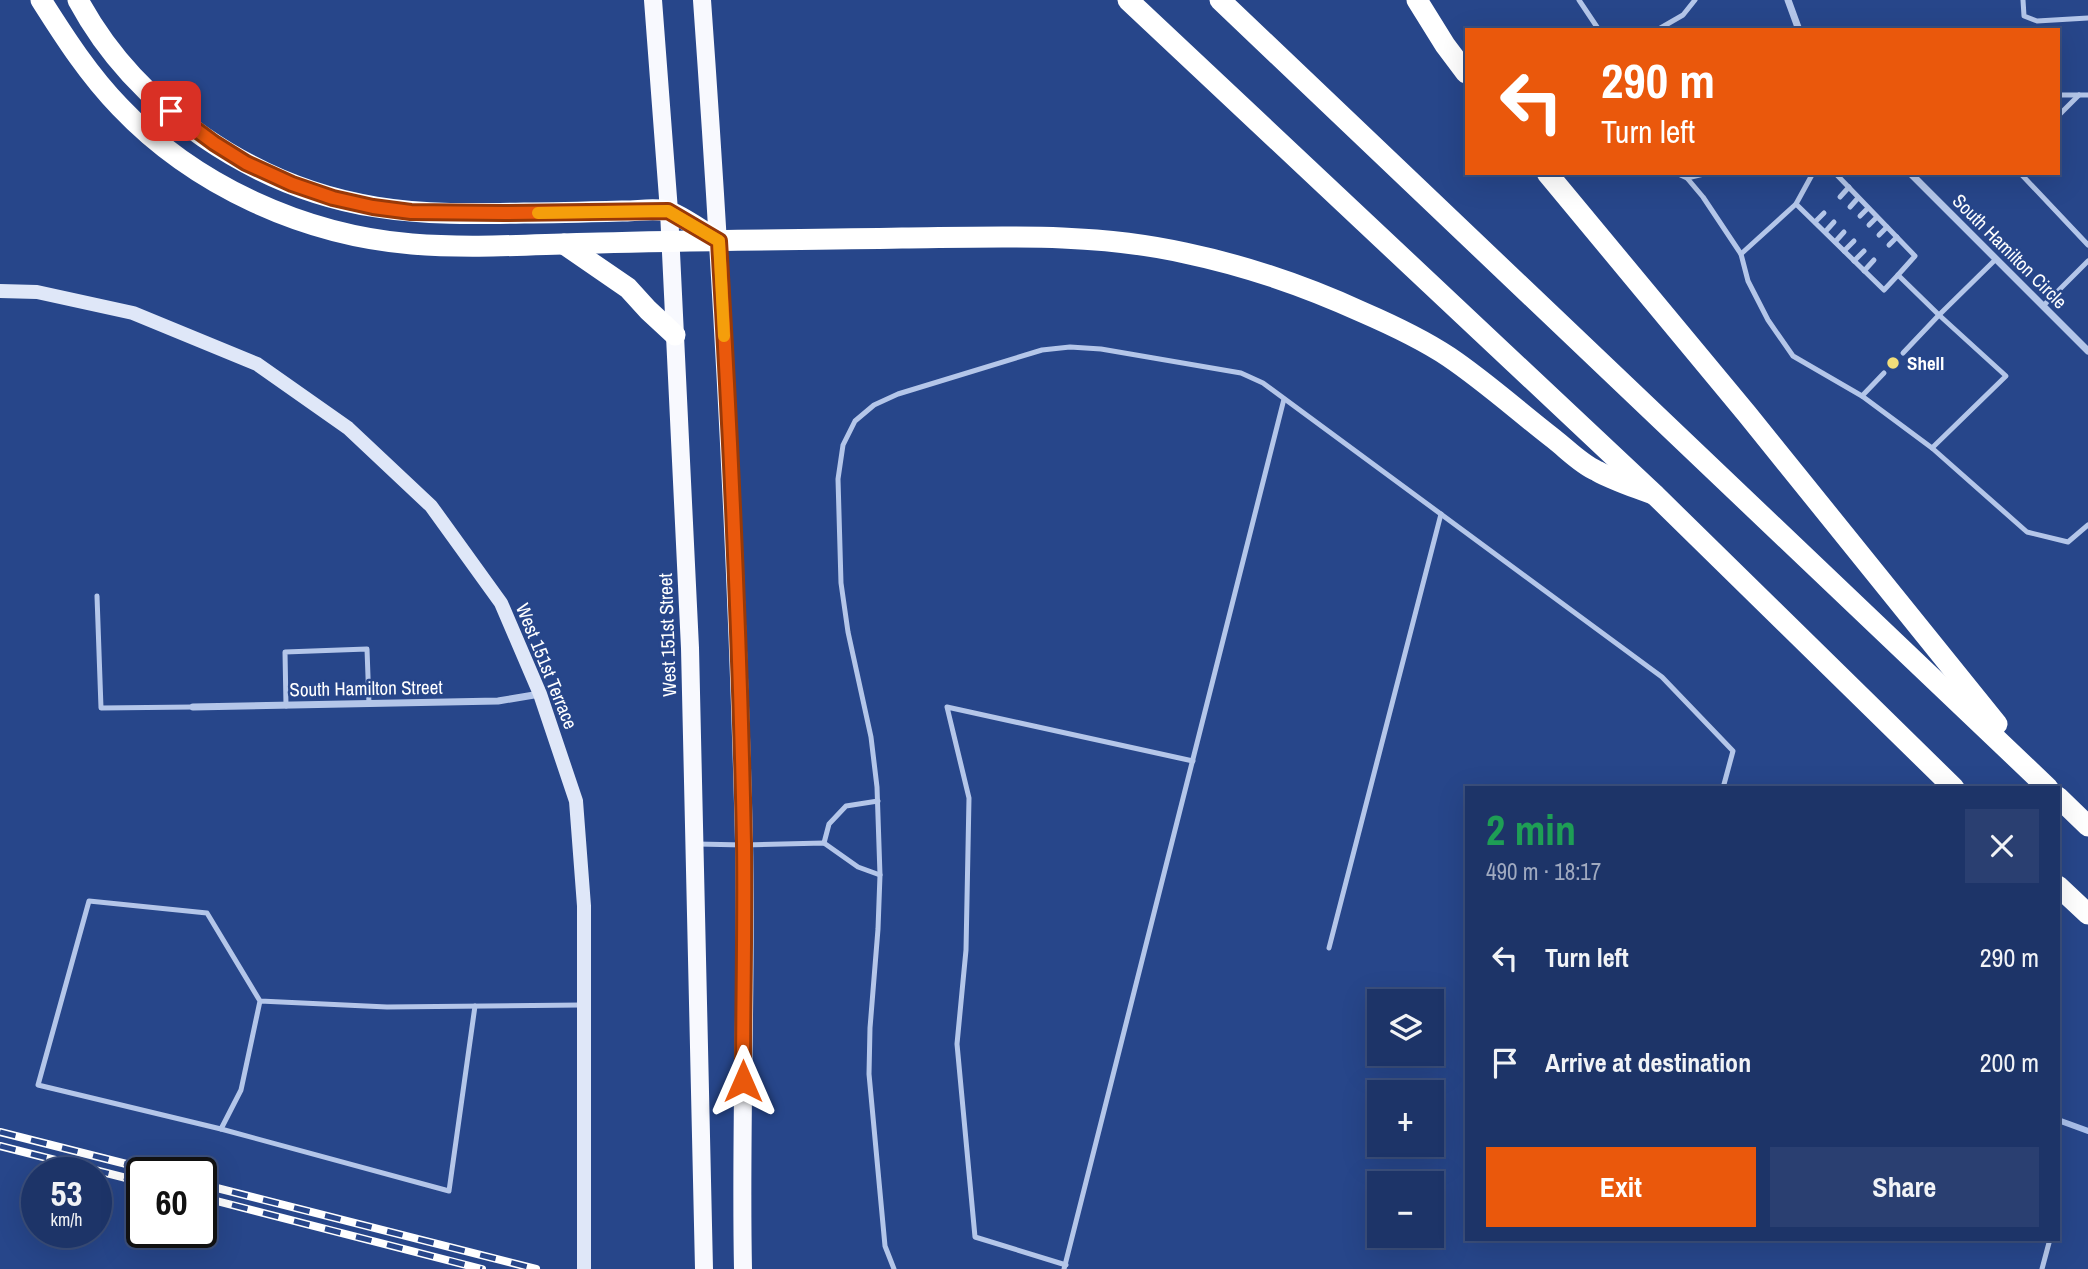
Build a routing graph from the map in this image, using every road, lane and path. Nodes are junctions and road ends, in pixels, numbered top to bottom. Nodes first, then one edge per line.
1 (41, 0) edge
2 (78, 0) edge
3 (653, 0) edge
4 (702, 0) edge
5 (1128, 0) edge
6 (1220, 0) edge
7 (1417, 0) edge
8 (1579, 0) edge
9 (1695, 0) edge
10 (1788, 0) edge
11 (2023, 0) edge
12 (2088, 18) edge
13 (1598, 28) edge
14 (1660, 28) edge
15 (1796, 28) edge
16 (1465, 72) edge
17 (2060, 95) edge
18 (2079, 95) junction
19 (2088, 95) edge
20 (2060, 115) edge
21 (1549, 175) edge
22 (1680, 175) edge
23 (1700, 175) edge
24 (1812, 175) edge
25 (1837, 175) edge
26 (1912, 175) edge
27 (2022, 175) edge
28 (1687, 178) junction
29 (1849, 187) junction
30 (1840, 197) dead end
31 (1858, 198) junction
32 (1796, 204) junction
33 (1850, 207) dead end
34 (1868, 208) junction
35 (668, 211) junction
36 (1824, 213) dead end
37 (1860, 216) dead end
38 (1877, 217) junction
39 (1815, 222) junction
40 (1834, 222) dead end
41 (1869, 225) dead end
42 (1887, 227) junction
43 (1825, 232) junction
44 (1844, 232) dead end
45 (1879, 235) dead end
46 (1897, 237) junction
47 (670, 241) junction
48 (719, 241) junction
49 (1854, 241) dead end
50 (1835, 242) junction
51 (564, 244) junction
52 (2088, 244) edge
53 (1889, 245) dead end
54 (1844, 251) junction
55 (1864, 251) dead end
56 (1741, 254) junction
57 (1996, 259) junction
58 (1874, 260) dead end
59 (1854, 261) junction
60 (2088, 261) edge
61 (1864, 271) junction
62 (1898, 275) junction
63 (0, 290) edge
64 (2043, 306) junction
65 (1939, 315) junction
66 (675, 335) junction
67 (2088, 351) edge
68 (1902, 354) dead end
69 (1884, 373) dead end
70 (1862, 396) junction
71 (1284, 399) junction
72 (1932, 448) junction
73 (1654, 495) junction
74 (1441, 514) junction
75 (2088, 525) edge
76 (97, 596) dead end
77 (540, 694) junction
78 (369, 704) junction
79 (286, 706) junction
80 (192, 707) joint
81 (1193, 761) junction
82 (1724, 786) edge
83 (1952, 786) edge
84 (2046, 786) edge
85 (2046, 786) edge
86 (2060, 799) edge
87 (878, 802) junction
88 (2088, 826) edge
89 (824, 843) junction
90 (694, 844) junction
91 (744, 845) junction
92 (880, 875) junction
93 (2060, 888) edge
94 (2088, 914) edge
95 (1329, 948) dead end
96 (260, 1001) junction
97 (584, 1005) junction
98 (475, 1006) junction
99 (221, 1129) junction
100 (2049, 1241) edge
101 (1065, 1267) edge
102 (584, 1269) edge
103 (704, 1269) edge
104 (743, 1269) edge
105 (894, 1269) edge
106 (2042, 1269) edge

1 - 51 highway
2 - 35 highway
3 - 35 main road, West 151st Street
4 - 48 main road
5 - 73 highway
6 - 84 highway
7 - 16 highway
8 - 13 lane
9 - 14 lane
10 - 15 street
11 - 12 lane
17 - 18 lane
18 - 19 lane
18 - 20 lane
21 - 85 highway
22 - 28 lane
23 - 28 lane
24 - 32 lane
25 - 29 lane
26 - 57 street, South Hamilton Circle
27 - 52 lane
28 - 56 lane
29 - 30 lane
29 - 31 lane
31 - 33 lane
31 - 34 lane
32 - 39 lane
32 - 56 lane
34 - 37 lane
34 - 38 lane
35 - 47 main road, West 151st Street
35 - 48 highway
36 - 39 lane
38 - 41 lane
38 - 42 lane
39 - 43 lane
40 - 43 lane
42 - 45 lane
42 - 46 lane
43 - 50 lane
44 - 50 lane
46 - 53 lane
46 - 62 lane
47 - 48 highway
47 - 51 highway
47 - 66 main road, West 151st Street
48 - 73 highway
48 - 91 main road
49 - 54 lane
50 - 54 lane
51 - 66 highway
54 - 59 lane
55 - 59 lane
56 - 70 lane
57 - 64 street, South Hamilton Circle
57 - 65 lane
58 - 61 lane
59 - 61 lane
60 - 64 lane
61 - 62 lane
62 - 65 lane
63 - 77 street, West 151st Terrace
64 - 67 street, South Hamilton Circle
65 - 68 lane
65 - 72 lane
66 - 90 main road, West 151st Street
69 - 70 lane
70 - 72 lane
71 - 74 lane
71 - 81 lane
71 - 87 lane
72 - 75 lane
73 - 83 highway
74 - 82 lane
74 - 95 lane
76 - 80 lane
77 - 78 street, South Hamilton Street
77 - 97 street, West 151st Terrace
78 - 79 street, South Hamilton Street
78 - 79 lane
79 - 80 street, South Hamilton Street
81 - 101 lane
81 - 101 lane
86 - 88 highway
87 - 89 lane
87 - 92 lane
89 - 91 lane
89 - 92 lane
90 - 91 lane
90 - 103 main road, West 151st Street
91 - 104 main road
92 - 105 lane
93 - 94 highway
96 - 98 lane
96 - 99 lane
96 - 99 lane
97 - 98 lane
97 - 102 street, West 151st Terrace
98 - 99 lane
100 - 106 lane

